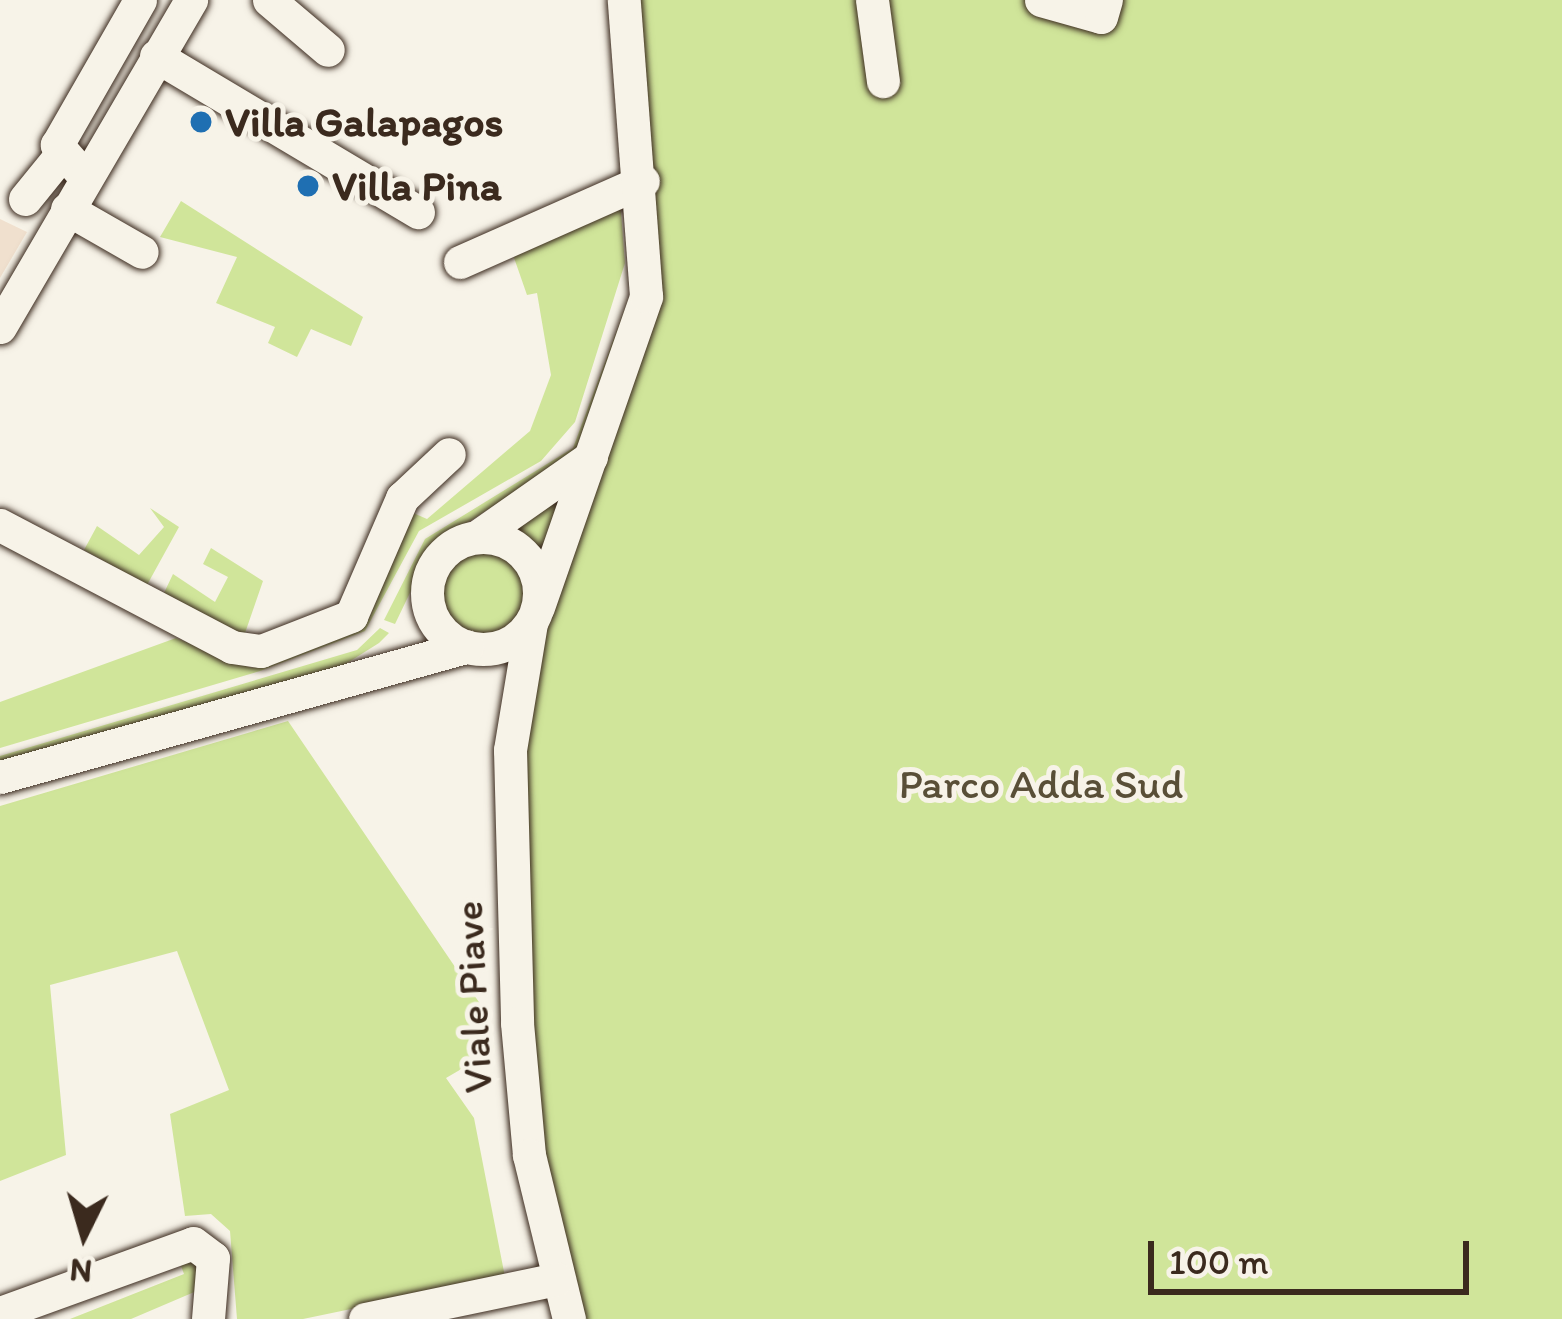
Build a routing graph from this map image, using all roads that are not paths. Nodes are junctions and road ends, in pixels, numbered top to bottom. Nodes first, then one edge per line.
1 (140, 0) edge
2 (191, 0) edge
3 (269, 0) edge
4 (624, 0) edge
5 (872, 0) edge
6 (1041, 0) edge
7 (1106, 0) edge
8 (328, 50) dead end
9 (156, 56) junction
10 (883, 81) dead end
11 (72, 167) junction
12 (644, 181) junction
13 (25, 199) dead end
14 (67, 209) junction
15 (418, 212) dead end
16 (142, 252) dead end
17 (460, 262) dead end
18 (0, 327) edge
19 (600, 440) junction
20 (449, 454) dead end
21 (0, 525) edge
22 (478, 536) junction
23 (426, 588) junction
24 (534, 615) junction
25 (472, 648) junction
26 (358, 670) junction
27 (512, 707) junction
28 (0, 777) edge
29 (557, 1280) junction
30 (0, 1313) edge
31 (208, 1319) edge
32 (364, 1319) edge
33 (569, 1319) edge

1 - 11 street
2 - 9 street
3 - 8 street
4 - 12 street, Viale Piave
5 - 10 street
6 - 7 street
9 - 11 street
9 - 15 street
11 - 13 street
11 - 14 street
12 - 17 street
12 - 19 street, Viale Piave
14 - 16 street
14 - 18 street
19 - 22 street, Viale Piave
19 - 24 street, Viale Piave
20 - 21 street
22 - 23 street, Viale Piave
22 - 24 street
23 - 25 street, Viale Piave
23 - 26 street
24 - 25 street
24 - 27 street, Viale Piave
25 - 26 street
25 - 27 street, Viale Piave
26 - 28 street
27 - 29 street, Viale Piave
29 - 32 street
29 - 33 street, Viale Piave
30 - 31 street

